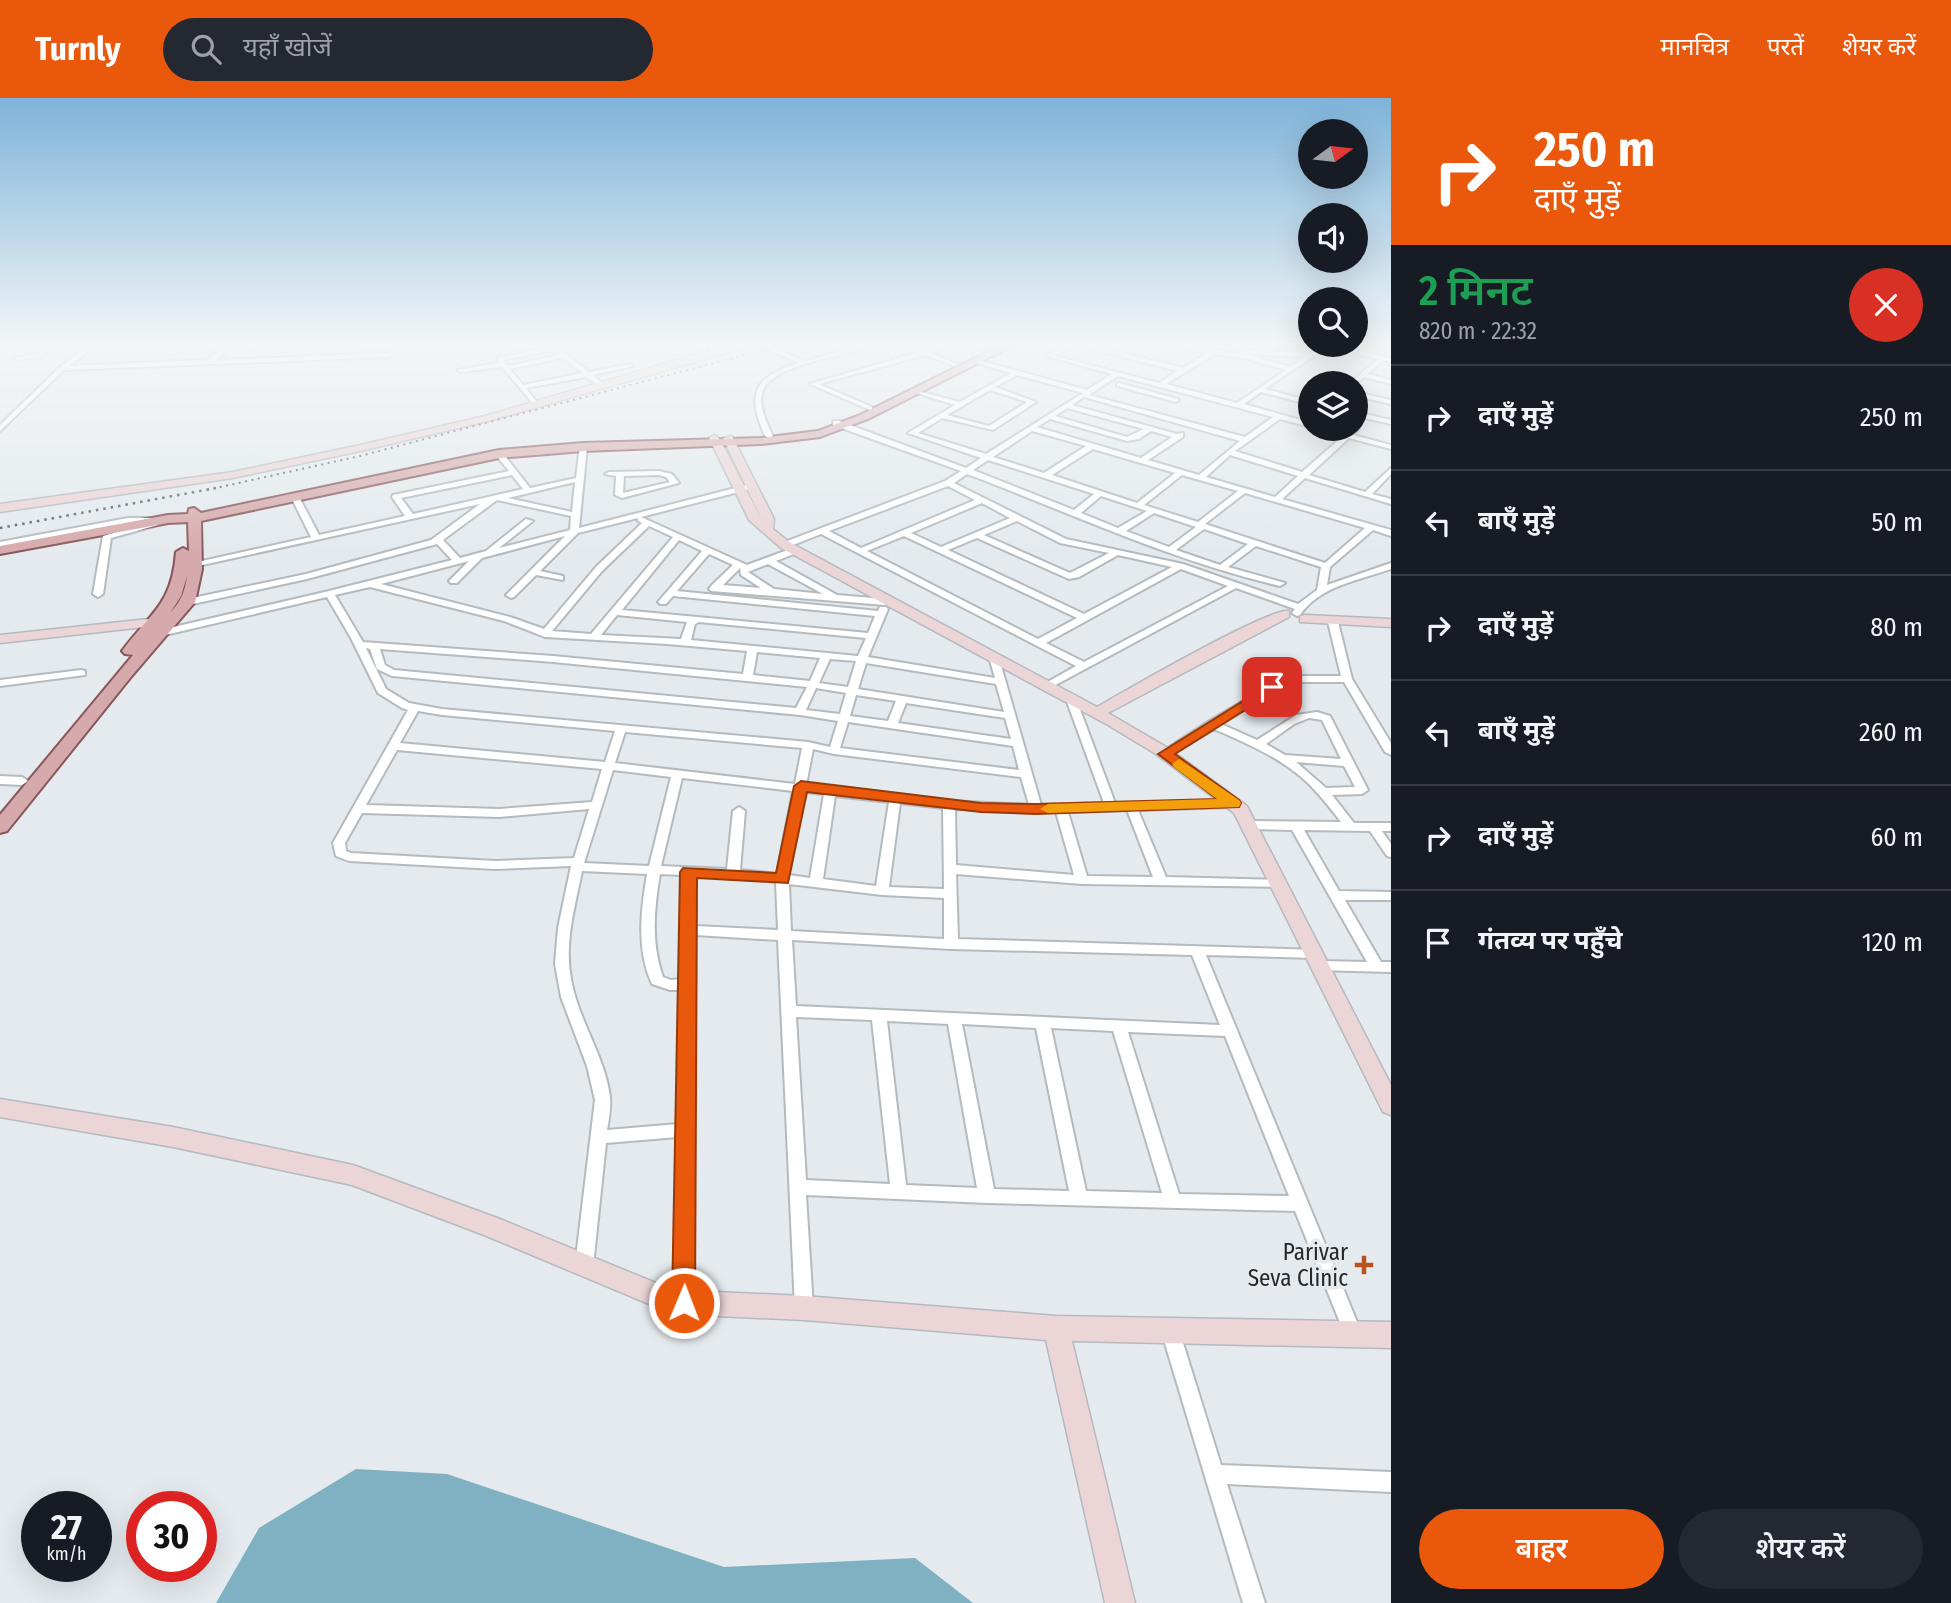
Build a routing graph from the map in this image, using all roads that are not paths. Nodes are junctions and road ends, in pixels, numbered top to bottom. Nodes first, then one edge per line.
1 (16, 413) edge
2 (502, 413) edge
3 (758, 413) edge
4 (861, 413) edge
5 (866, 413) edge
6 (945, 413) edge
7 (1014, 413) edge
8 (1054, 413) edge
9 (1092, 413) edge
10 (1149, 413) edge
11 (1157, 413) edge
12 (1269, 413) edge
13 (941, 415) junction
14 (1155, 415) junction
15 (1049, 416) junction
16 (1279, 416) junction
17 (1368, 417) edge
18 (1298, 421) edge
19 (1391, 422) edge
20 (840, 425) junction
21 (1196, 426) junction
22 (1031, 428) junction
23 (0, 429) edge
24 (1150, 429) junction
25 (769, 436) junction
26 (1177, 436) junction
27 (729, 440) junction
28 (1246, 440) junction
29 (715, 441) junction
30 (1342, 441) edge
31 (1368, 441) edge
32 (1092, 446) junction
33 (583, 447) junction
34 (1391, 447) edge
35 (1228, 452) junction
36 (499, 454) junction
37 (985, 457) junction
38 (1142, 460) junction
39 (966, 471) junction
40 (1181, 471) junction
41 (513, 473) junction
42 (649, 473) junction
43 (1390, 473) edge
44 (609, 474) dead end
45 (620, 474) junction
46 (1303, 476) junction
47 (1201, 477) junction
48 (580, 479) junction
49 (1047, 480) junction
50 (952, 481) junction
51 (452, 485) junction
52 (751, 486) junction
53 (656, 489) junction
54 (738, 489) junction
55 (528, 490) junction
56 (1244, 490) junction
57 (640, 493) junction
58 (1100, 493) junction
59 (1366, 495) junction
60 (295, 496) junction
61 (494, 498) junction
62 (1276, 500) junction
63 (980, 501) junction
64 (1391, 502) edge
65 (471, 503) junction
66 (1139, 505) junction
67 (0, 508) edge
68 (663, 510) junction
69 (1154, 510) junction
70 (1075, 513) junction
71 (576, 514) junction
72 (410, 516) junction
73 (180, 517) junction
74 (637, 517) junction
75 (1016, 518) junction
76 (529, 521) dead end
77 (648, 523) junction
78 (1201, 525) junction
79 (1372, 527) junction
80 (767, 530) junction
81 (1121, 530) junction
82 (822, 531) junction
83 (574, 532) junction
84 (905, 533) junction
85 (1391, 533) edge
86 (978, 534) junction
87 (316, 537) junction
88 (677, 537) junction
89 (438, 540) junction
90 (1255, 543) junction
91 (0, 544) edge
92 (790, 547) junction
93 (1172, 549) junction
94 (0, 550) edge
95 (942, 550) junction
96 (707, 551) junction
97 (860, 551) junction
98 (1116, 553) junction
99 (483, 555) junction
100 (768, 560) junction
101 (458, 561) junction
102 (196, 565) junction
103 (742, 566) junction
104 (1180, 566) junction
105 (1326, 566) junction
106 (1391, 566) edge
107 (1223, 567) junction
108 (535, 572) junction
109 (560, 578) dead end
110 (454, 581) dead end
111 (1280, 583) dead end
112 (371, 584) junction
113 (1237, 586) junction
114 (715, 587) junction
115 (774, 592) junction
116 (1318, 592) junction
117 (670, 593) junction
118 (98, 594) dead end
119 (330, 594) junction
120 (511, 595) dead end
121 (708, 598) junction
122 (839, 598) junction
123 (188, 602) junction
124 (663, 602) dead end
125 (885, 605) junction
126 (615, 612) junction
127 (1297, 613) junction
128 (1083, 617) junction
129 (694, 620) junction
130 (1333, 622) junction
131 (1390, 625) edge
132 (160, 627) junction
133 (545, 634) junction
134 (872, 636) junction
135 (573, 637) junction
136 (594, 637) junction
137 (0, 639) edge
138 (685, 643) junction
139 (1038, 643) junction
140 (360, 645) junction
141 (374, 646) junction
142 (0, 648) edge
143 (752, 650) junction
144 (826, 657) junction
145 (994, 657) junction
146 (862, 659) junction
147 (565, 660) junction
148 (1085, 667) junction
149 (81, 673) dead end
150 (748, 677) junction
151 (1347, 679) junction
152 (1001, 682) junction
153 (0, 683) edge
154 (814, 684) junction
155 (1048, 686) junction
156 (853, 690) junction
157 (904, 698) junction
158 (1071, 699) junction
159 (414, 709) junction
160 (800, 712) junction
161 (1097, 713) junction
162 (1010, 716) junction
163 (844, 720) junction
164 (1212, 724) junction
165 (891, 726) junction
166 (621, 728) junction
167 (1017, 743) junction
168 (808, 745) junction
169 (1258, 745) junction
170 (394, 746) junction
171 (834, 751) junction
172 (1391, 752) edge
173 (1165, 754) junction
174 (1284, 758) junction
175 (1347, 763) junction
176 (608, 766) junction
177 (677, 774) junction
178 (1026, 774) junction
179 (0, 780) edge
180 (22, 782) junction
181 (801, 786) junction
182 (830, 790) junction
183 (1323, 792) junction
184 (895, 798) junction
185 (1233, 803) junction
186 (596, 805) junction
187 (949, 805) junction
188 (1131, 806) junction
189 (1111, 807) junction
190 (0, 808) edge
191 (1061, 808) junction
192 (360, 809) junction
193 (1036, 809) junction
194 (739, 811) dead end
195 (1349, 824) junction
196 (1249, 825) junction
197 (1295, 825) junction
198 (1373, 826) junction
199 (0, 827) edge
200 (1391, 827) edge
201 (1391, 853) edge
202 (577, 865) junction
203 (950, 869) junction
204 (653, 870) junction
205 (689, 872) junction
206 (733, 873) junction
207 (782, 879) junction
208 (1082, 880) junction
209 (1161, 881) junction
210 (816, 883) junction
211 (1279, 884) junction
212 (882, 891) junction
213 (950, 894) junction
214 (1336, 895) junction
215 (1391, 896) edge
216 (688, 930) junction
217 (785, 936) junction
218 (951, 944) junction
219 (1197, 950) junction
220 (1317, 960) junction
221 (1384, 967) edge
222 (688, 984) junction
223 (790, 1011) junction
224 (879, 1015) junction
225 (954, 1018) junction
226 (1042, 1022) junction
227 (1119, 1026) junction
228 (1230, 1031) junction
229 (1391, 1106) edge
230 (0, 1108) edge
231 (686, 1130) junction
232 (599, 1137) junction
233 (797, 1186) junction
234 (899, 1191) junction
235 (987, 1196) junction
236 (1079, 1199) junction
237 (1172, 1201) junction
238 (1300, 1204) junction
239 (584, 1266) junction
240 (684, 1303) junction
241 (804, 1308) junction
242 (1056, 1328) junction
243 (1170, 1330) junction
244 (1353, 1334) junction
245 (1391, 1335) edge
246 (1214, 1474) junction
247 (1391, 1482) edge
248 (1120, 1603) edge
249 (1254, 1603) edge

1 - 23 street
2 - 67 street
3 - 25 street
4 - 20 main road
5 - 20 main road
6 - 13 street
7 - 13 street
8 - 15 street
9 - 24 street
10 - 14 street
11 - 14 street
12 - 16 street
13 - 37 street
14 - 21 street
15 - 22 street
15 - 24 street
16 - 18 street
16 - 28 street
17 - 19 street
20 - 25 main road
20 - 27 main road
20 - 39 street
21 - 26 street
21 - 28 street
22 - 32 street
22 - 37 street
24 - 26 street
25 - 27 main road
26 - 38 street
27 - 29 main road
27 - 52 street
28 - 35 street
29 - 33 main road
29 - 54 street
29 - 73 main road
30 - 46 street
31 - 34 street
32 - 38 street
32 - 49 street
33 - 36 main road
33 - 48 street
35 - 46 street
35 - 47 street
36 - 41 street
36 - 60 main road
37 - 39 street
37 - 49 street
38 - 40 street
39 - 50 street
39 - 70 street
40 - 47 street
40 - 66 street
41 - 51 street
41 - 55 street
42 - 45 street
42 - 53 street
42 - 53 street
43 - 59 street
44 - 45 street
45 - 57 street
46 - 59 street
46 - 62 street
47 - 56 street
48 - 55 street
48 - 71 street
49 - 58 street
50 - 63 street
50 - 82 street
51 - 65 street
51 - 72 street
52 - 54 street
52 - 80 street
53 - 57 street
54 - 68 street
54 - 80 street
55 - 61 street
56 - 62 street
56 - 78 street
57 - 68 street
58 - 66 street
58 - 70 street
59 - 64 street
60 - 73 main road
60 - 87 street
61 - 65 street
61 - 71 street
61 - 89 street
62 - 79 street
63 - 75 street
63 - 84 street
65 - 72 street
66 - 69 street
68 - 74 street
69 - 78 street
69 - 81 street
70 - 81 street
71 - 83 street
72 - 87 street
73 - 91 street
73 - 94 main road
73 - 102 main road
73 - 118 street
73 - 132 main road
74 - 77 street
74 - 83 street
75 - 86 street
75 - 98 street
76 - 99 street
77 - 88 street
77 - 133 street
78 - 90 street
78 - 93 street
79 - 85 street
79 - 105 street
80 - 92 street
81 - 93 street
82 - 92 street
82 - 97 street
83 - 99 street
83 - 108 street
84 - 95 street
84 - 97 street
86 - 95 street
86 - 98 street
87 - 102 street
88 - 96 street
88 - 126 street
89 - 101 street
89 - 123 street
90 - 105 street
90 - 107 street
92 - 100 street
92 - 125 street
93 - 107 street
95 - 128 street
96 - 103 street
96 - 117 street
97 - 139 street
98 - 104 street
99 - 101 street
99 - 110 street
100 - 103 street
100 - 122 street
101 - 112 street
102 - 123 main road
103 - 114 street
103 - 115 street
104 - 113 street
104 - 128 street
105 - 116 street
106 - 116 street
107 - 111 street
108 - 109 street
108 - 120 street
112 - 119 street
112 - 133 street
113 - 127 street
113 - 148 street
114 - 115 street
114 - 121 street
115 - 122 street
116 - 127 street
117 - 121 street
117 - 124 street
119 - 132 street
119 - 140 street
121 - 125 street
122 - 125 street
123 - 132 main road
125 - 134 street
125 - 145 street
126 - 129 street
126 - 136 street
127 - 130 street
127 - 161 street
128 - 139 street
129 - 134 street
129 - 138 street
130 - 131 street
130 - 151 street
132 - 137 street
132 - 142 street
132 - 180 main road
132 - 199 main road
133 - 135 street
134 - 146 street
135 - 136 street
135 - 147 street
136 - 138 street
138 - 143 street
139 - 148 street
140 - 141 street
140 - 159 street
141 - 147 street
141 - 160 street
143 - 144 street
143 - 150 street
144 - 146 street
144 - 154 street
145 - 152 street
145 - 155 street
146 - 152 street
146 - 156 street
147 - 150 street
148 - 155 street
149 - 153 street
150 - 154 street
151 - 164 street
151 - 172 street
152 - 162 street
154 - 156 street
154 - 160 street
155 - 158 street
156 - 157 street
156 - 163 street
157 - 162 street
157 - 165 street
158 - 161 street
158 - 189 street
159 - 166 street
159 - 170 street
160 - 163 street
161 - 173 street
162 - 167 street
163 - 165 street
163 - 171 street
164 - 169 street
164 - 173 street
165 - 167 street
166 - 168 street
166 - 176 street
167 - 178 street
168 - 171 street
168 - 181 street
169 - 174 street
169 - 175 street
170 - 176 street
170 - 192 street
171 - 178 street
173 - 185 street
174 - 175 street
174 - 183 street
175 - 183 street
176 - 177 street
176 - 186 street
177 - 181 street
177 - 204 street
178 - 193 street
179 - 180 street
180 - 190 main road
181 - 182 street
181 - 207 street
182 - 184 street
182 - 210 street
183 - 195 street
184 - 187 street
184 - 212 street
185 - 188 street
185 - 196 street
186 - 192 street
186 - 202 street
187 - 193 street
187 - 203 street
188 - 189 street
188 - 209 street
189 - 191 street
191 - 193 street
191 - 208 street
192 - 202 street
194 - 206 street
195 - 197 street
195 - 198 street
196 - 197 street
196 - 211 street
197 - 214 street
198 - 200 street
198 - 201 street
202 - 204 street
202 - 232 street
203 - 208 street
203 - 213 street
204 - 205 street
204 - 222 street
205 - 206 street
205 - 216 street
206 - 207 street
207 - 210 street
207 - 217 street
208 - 209 street
209 - 211 street
210 - 212 street
211 - 220 street
212 - 213 street
213 - 218 street
214 - 215 street
214 - 221 street
216 - 217 street
216 - 222 street
217 - 218 street
217 - 223 street
218 - 219 street
219 - 220 street
219 - 228 street
220 - 221 street
220 - 229 street
222 - 231 street
223 - 224 street
223 - 233 street
224 - 225 street
224 - 234 street
225 - 226 street
225 - 235 street
226 - 227 street
226 - 236 street
227 - 228 street
227 - 237 street
228 - 238 street
230 - 239 street
231 - 232 street
231 - 240 street
232 - 239 street
233 - 234 street
233 - 241 street
234 - 235 street
235 - 236 street
236 - 237 street
237 - 238 street
238 - 244 street
239 - 240 street
240 - 241 street
241 - 242 street
242 - 243 street
242 - 248 street
243 - 244 street
243 - 246 street
244 - 245 street
246 - 247 street
246 - 249 street

